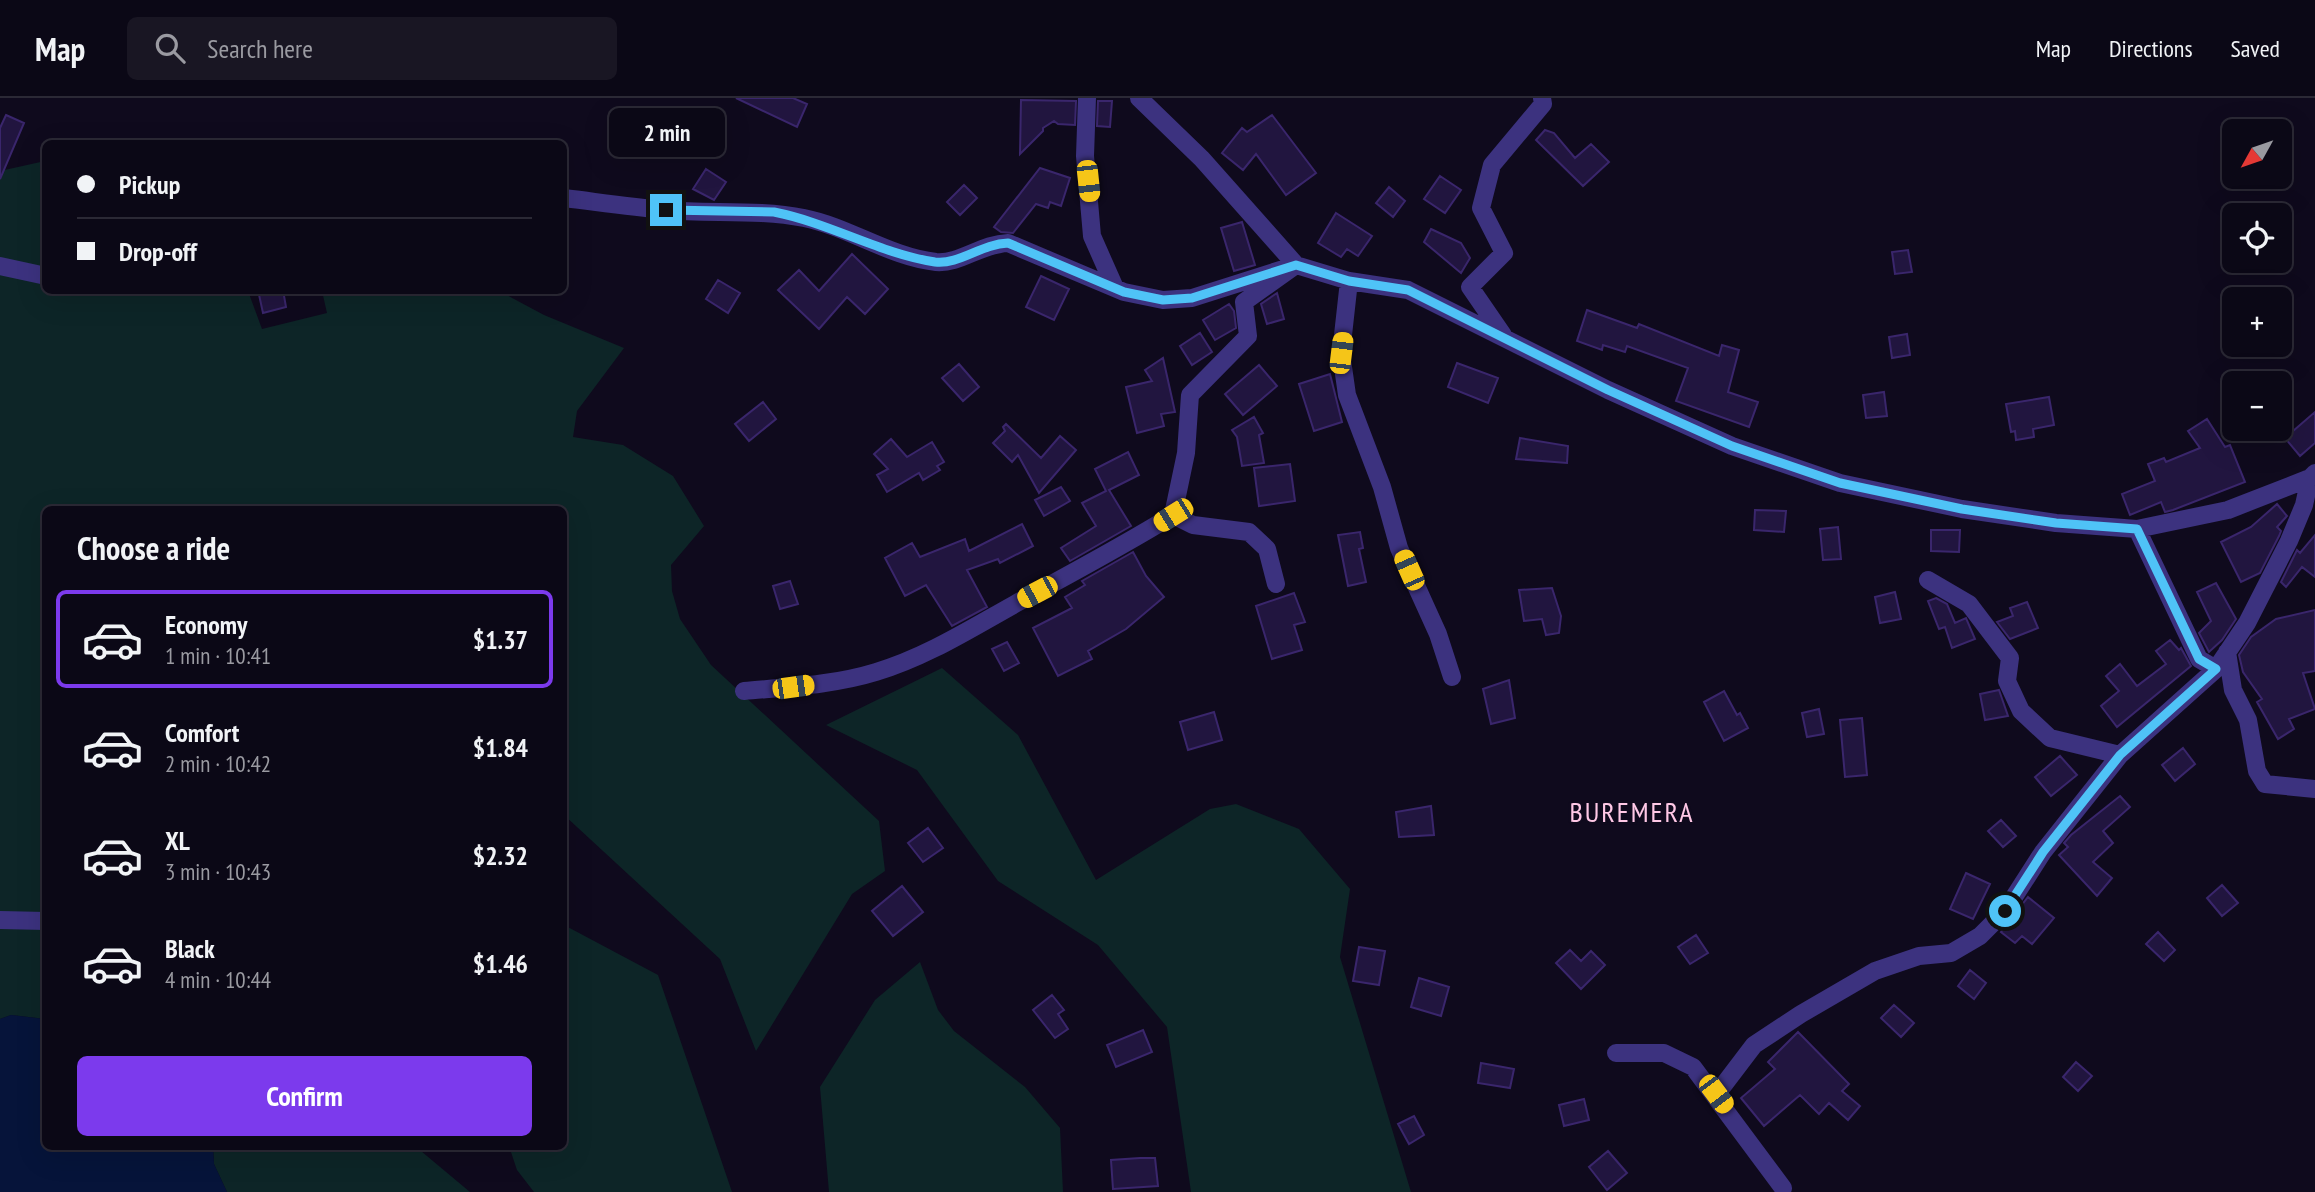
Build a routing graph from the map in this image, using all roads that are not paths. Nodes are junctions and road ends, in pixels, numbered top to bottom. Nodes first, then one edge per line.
1 (1087, 98) edge
2 (1139, 98) edge
3 (1542, 98) edge
4 (567, 198) edge
5 (1296, 265) junction
6 (0, 266) edge
7 (42, 275) edge
8 (1349, 281) junction
9 (1115, 288) junction
10 (1504, 336) junction
11 (2312, 475) edge
12 (1173, 515) junction
13 (2137, 529) junction
14 (1928, 580) dead end
15 (1276, 584) dead end
16 (2227, 652) junction
17 (2216, 669) junction
18 (1451, 677) dead end
19 (744, 691) dead end
20 (2120, 755) junction
21 (2315, 789) edge
22 (0, 920) edge
23 (42, 920) edge
24 (1616, 1053) dead end
25 (1716, 1094) junction
26 (1783, 1188) dead end

1 - 9 street
2 - 5 street
3 - 10 street
4 - 9 street
5 - 8 street
5 - 9 street
5 - 12 street
6 - 7 street
8 - 10 street
8 - 18 street
10 - 13 street
11 - 13 street
11 - 16 street
12 - 15 street
12 - 19 street
13 - 17 street
14 - 20 street
16 - 17 street
16 - 21 street
17 - 20 street
20 - 25 street
22 - 23 street
24 - 25 street
25 - 26 street

